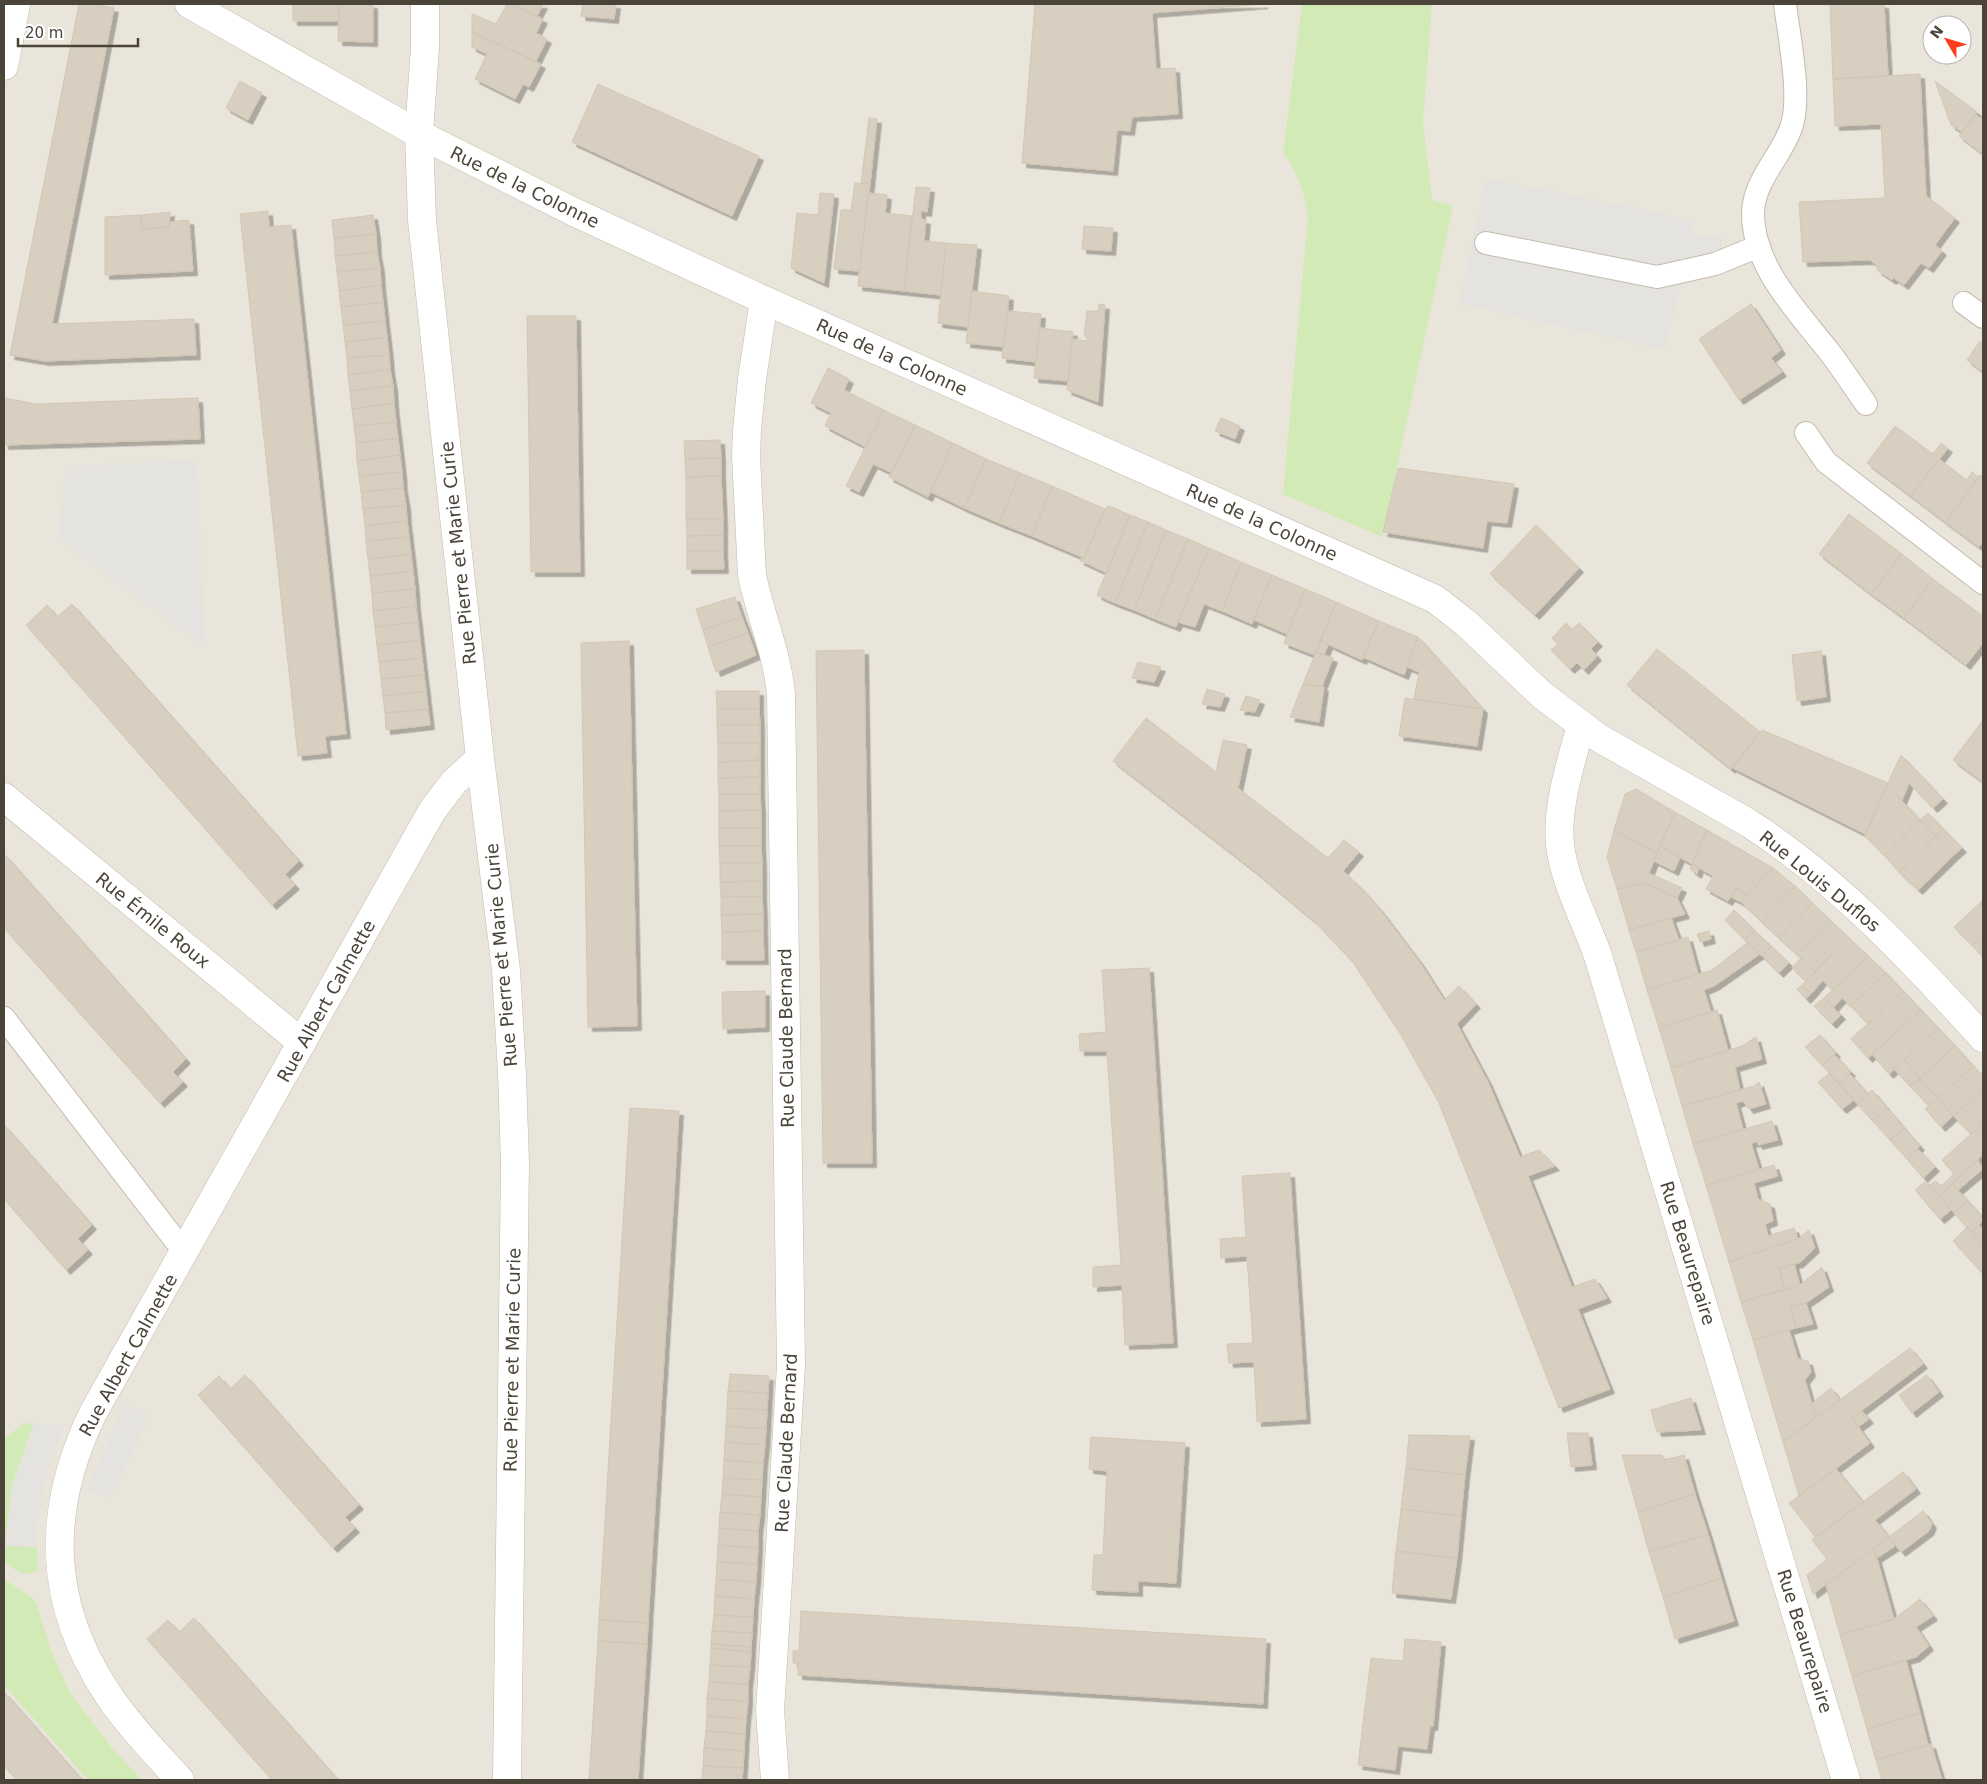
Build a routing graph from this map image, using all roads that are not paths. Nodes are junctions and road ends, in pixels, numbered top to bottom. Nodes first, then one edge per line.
1 (16, 4) edge
2 (189, 4) edge
3 (426, 4) edge
4 (1785, 4) edge
5 (4, 66) edge
6 (419, 134) junction
7 (1486, 243) dead end
8 (1759, 246) junction
9 (764, 300) junction
10 (1964, 302) dead end
11 (1983, 317) edge
12 (1866, 404) dead end
13 (1806, 432) dead end
14 (1983, 583) edge
15 (1581, 725) junction
16 (480, 758) junction
17 (4, 797) edge
18 (4, 1018) edge
19 (1983, 1038) edge
20 (302, 1043) junction
21 (185, 1253) junction
22 (180, 1780) edge
23 (507, 1780) edge
24 (775, 1780) edge
25 (1846, 1780) edge

1 - 5 street
2 - 6 street, Rue de la Colonne
3 - 6 street, Rue Pierre et Marie Curie
4 - 8 lane
6 - 9 street, Rue de la Colonne
6 - 16 street, Rue Pierre et Marie Curie
7 - 8 lane
8 - 12 lane
9 - 15 street, Rue de la Colonne
9 - 24 street, Rue Claude Bernard
10 - 11 lane
13 - 14 lane
15 - 19 street, Rue Louis Duflos
15 - 25 street, Rue Beaurepaire
16 - 20 street, Rue Albert Calmette
16 - 23 street, Rue Pierre et Marie Curie
17 - 20 street, Rue Émile Roux
18 - 21 lane, Rue Albert Calmette
20 - 21 street, Rue Albert Calmette
21 - 22 street, Rue Albert Calmette

